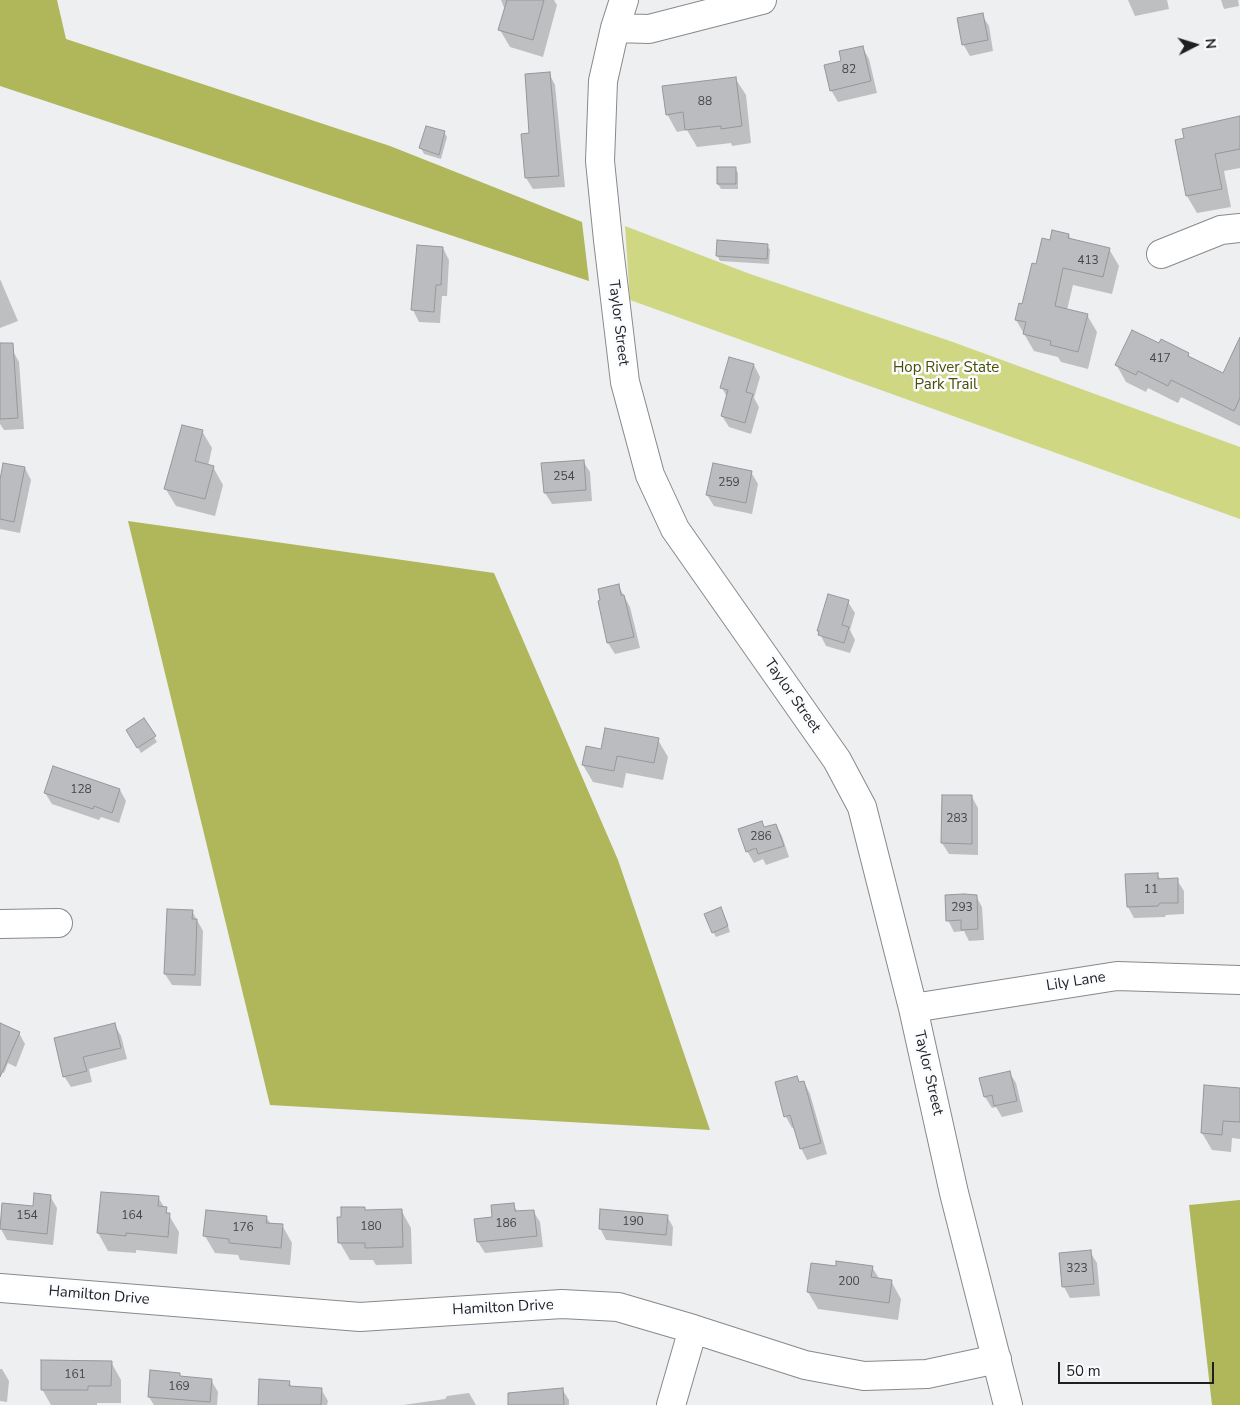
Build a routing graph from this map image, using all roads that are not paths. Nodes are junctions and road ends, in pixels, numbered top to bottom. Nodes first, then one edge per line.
1 (624, 0) edge
2 (762, 0) edge
3 (615, 28) junction
4 (1240, 228) edge
5 (1161, 254) dead end
6 (58, 923) dead end
7 (0, 924) edge
8 (1240, 980) edge
9 (913, 1008) junction
10 (0, 1288) edge
11 (693, 1329) junction
12 (997, 1359) junction
13 (671, 1405) edge
14 (1008, 1405) edge

1 - 3 street, Taylor Street
2 - 3 street
3 - 9 street, Taylor Street
4 - 5 street
6 - 7 street
8 - 9 street, Lily Lane
9 - 12 street, Taylor Street
10 - 11 street, Hamilton Drive
11 - 12 street, Hamilton Drive
11 - 13 street
12 - 14 street, Taylor Street

